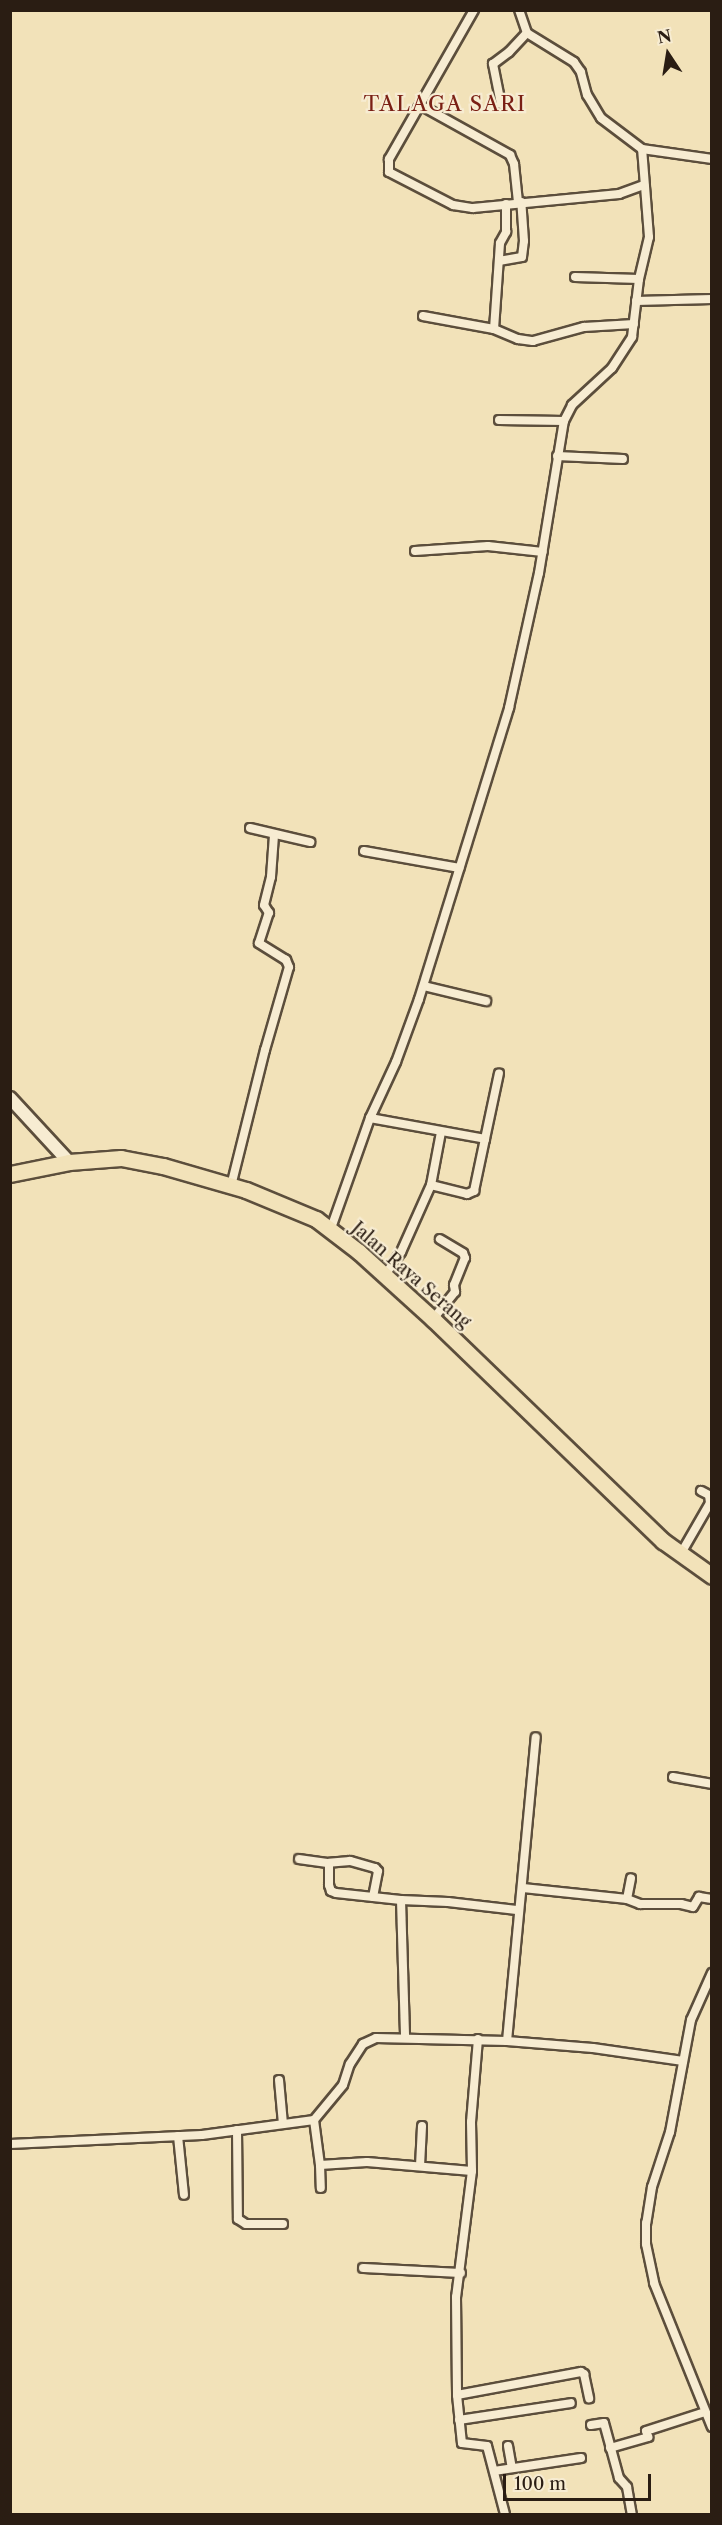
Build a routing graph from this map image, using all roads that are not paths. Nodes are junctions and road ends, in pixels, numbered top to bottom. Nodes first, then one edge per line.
1 (474, 10) edge
2 (519, 10) edge
3 (526, 33) junction
4 (501, 104) dead end
5 (422, 106) junction
6 (642, 149) junction
7 (711, 159) edge
8 (644, 185) junction
9 (520, 202) junction
10 (506, 204) junction
11 (499, 261) junction
12 (575, 277) dead end
13 (639, 279) junction
14 (711, 299) edge
15 (636, 301) junction
16 (423, 316) dead end
17 (634, 324) junction
18 (495, 329) junction
19 (499, 420) dead end
20 (564, 422) junction
21 (556, 456) junction
22 (623, 459) dead end
23 (415, 551) dead end
24 (543, 552) junction
25 (250, 828) dead end
26 (274, 835) junction
27 (310, 842) dead end
28 (364, 851) dead end
29 (459, 868) junction
30 (424, 986) junction
31 (486, 1001) dead end
32 (498, 1073) dead end
33 (10, 1098) edge
34 (370, 1118) junction
35 (441, 1132) junction
36 (485, 1138) junction
37 (69, 1162) junction
38 (10, 1174) edge
39 (431, 1185) junction
40 (231, 1186) junction
41 (330, 1231) junction
42 (440, 1239) dead end
43 (385, 1275) junction
44 (433, 1319) junction
45 (701, 1491) dead end
46 (680, 1555) junction
47 (709, 1574) edge
48 (536, 1737) dead end
49 (673, 1777) dead end
50 (711, 1784) edge
51 (298, 1859) dead end
52 (329, 1863) junction
53 (632, 1878) dead end
54 (523, 1888) junction
55 (373, 1897) junction
56 (627, 1899) junction
57 (711, 1899) edge
58 (401, 1900) junction
59 (517, 1910) junction
60 (711, 1973) edge
61 (405, 2038) junction
62 (478, 2039) junction
63 (507, 2041) junction
64 (683, 2061) junction
65 (279, 2080) dead end
66 (314, 2120) junction
67 (284, 2124) junction
68 (422, 2126) dead end
69 (237, 2130) junction
70 (178, 2136) junction
71 (10, 2144) edge
72 (320, 2165) junction
73 (420, 2166) junction
74 (472, 2171) junction
75 (321, 2188) dead end
76 (184, 2196) dead end
77 (283, 2224) dead end
78 (363, 2268) dead end
79 (461, 2273) junction
80 (457, 2395) junction
81 (589, 2398) dead end
82 (571, 2403) dead end
83 (705, 2412) junction
84 (459, 2420) junction
85 (591, 2426) dead end
86 (711, 2427) edge
87 (508, 2446) dead end
88 (610, 2448) junction
89 (581, 2458) dead end
90 (512, 2468) junction
91 (494, 2470) junction
92 (505, 2514) edge
93 (632, 2514) edge

1 - 5 street
2 - 3 street
3 - 4 street
3 - 6 street
5 - 9 street
5 - 10 street
6 - 7 street
6 - 8 street
8 - 9 street
8 - 13 street
9 - 10 street
9 - 11 street
10 - 11 street
11 - 18 street
12 - 13 street
13 - 15 street
14 - 15 street
15 - 17 street
16 - 18 street
17 - 18 street
17 - 20 street
19 - 20 street
20 - 21 street
21 - 22 street
21 - 24 street
23 - 24 street
24 - 29 street
25 - 26 street
26 - 27 street
26 - 40 street
28 - 29 street
29 - 30 street
30 - 31 street
30 - 34 street
32 - 36 street
33 - 37 street
34 - 35 street
34 - 41 street
35 - 36 street
35 - 39 street
36 - 39 street
37 - 38 highway, Jalan Raya Serang
37 - 40 highway, Jalan Raya Serang
39 - 43 street
40 - 41 highway, Jalan Raya Serang
41 - 43 highway, Jalan Raya Serang
42 - 44 street
43 - 44 highway, Jalan Raya Serang
44 - 46 highway, Jalan Raya Serang
45 - 46 street
46 - 47 highway, Jalan Raya Serang
48 - 54 street
49 - 50 street
51 - 52 street
52 - 55 street
52 - 55 street
53 - 56 street
54 - 56 street
54 - 59 street
55 - 58 street
56 - 57 street
58 - 59 street
58 - 61 street
59 - 63 street
60 - 64 street
61 - 62 street
61 - 66 street
62 - 63 street
62 - 74 street
63 - 64 street
64 - 83 street
65 - 67 street
66 - 67 street
66 - 72 street
67 - 69 street
68 - 73 street
69 - 70 street
69 - 77 street
70 - 71 street
70 - 76 street
72 - 73 street
72 - 75 street
73 - 74 street
74 - 79 street
78 - 79 street
79 - 80 street
80 - 81 street
80 - 84 street
82 - 84 street
83 - 86 street
83 - 88 street
84 - 91 street
85 - 88 street
87 - 90 street
88 - 93 street
89 - 90 street
90 - 91 street
91 - 92 street

